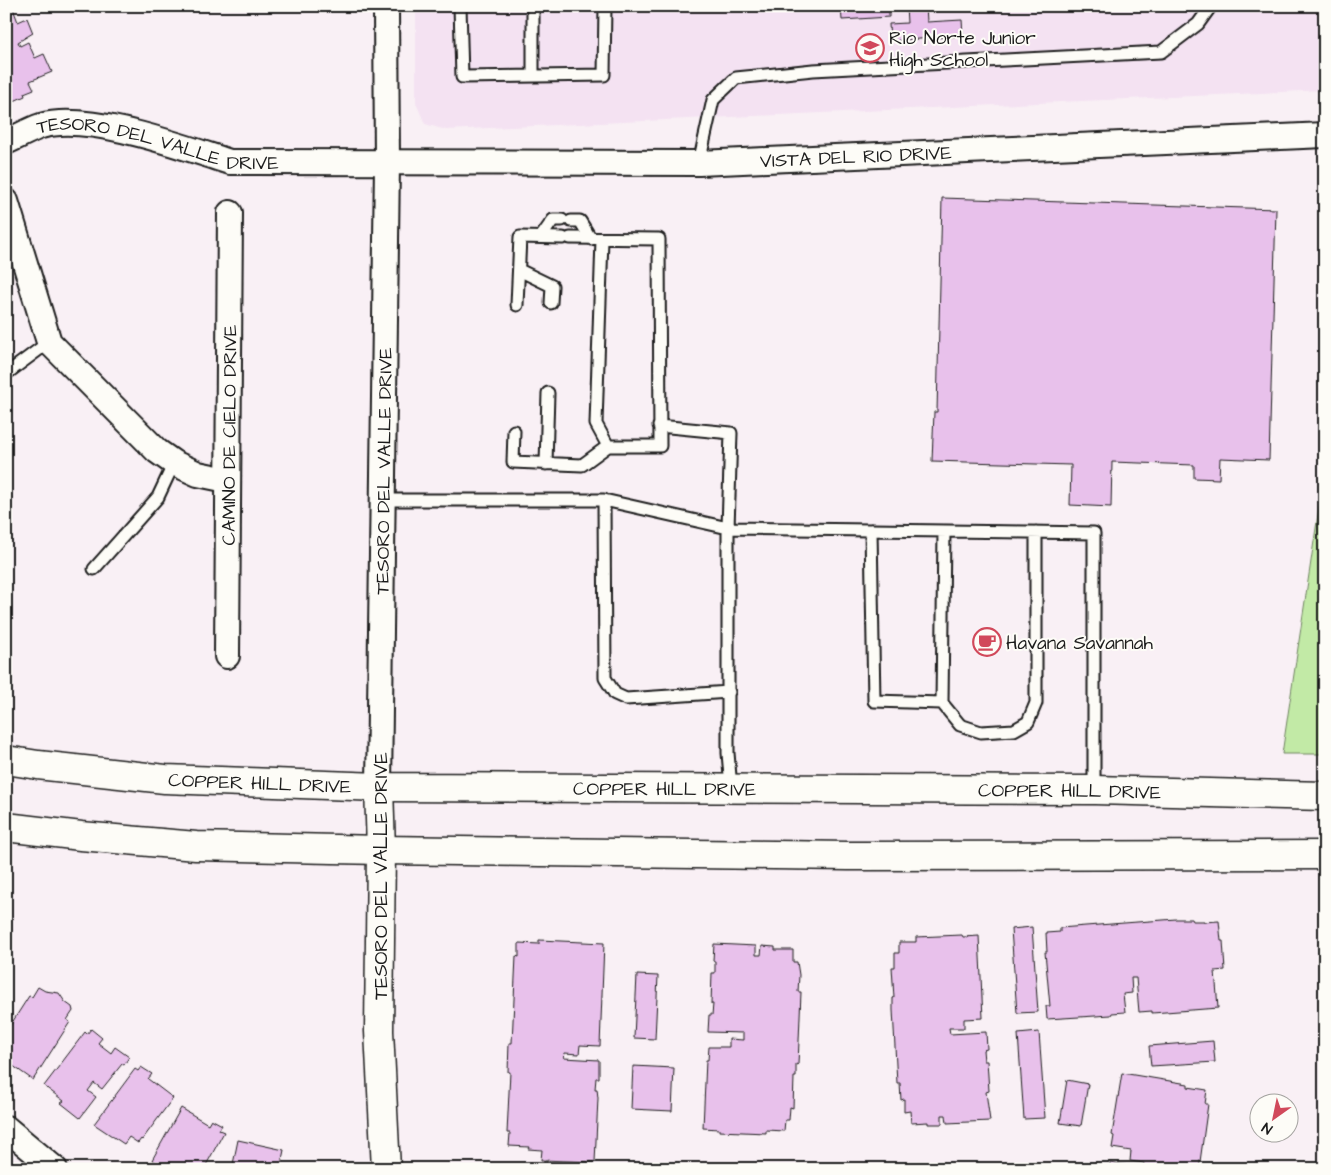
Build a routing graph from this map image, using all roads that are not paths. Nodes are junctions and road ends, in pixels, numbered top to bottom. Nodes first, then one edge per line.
1 (386, 6) edge
2 (460, 6) edge
3 (533, 6) edge
4 (604, 6) edge
5 (1211, 6) edge
6 (534, 75) junction
7 (1325, 135) edge
8 (6, 142) edge
9 (387, 163) junction
10 (699, 163) junction
11 (6, 201) edge
12 (230, 213) dead end
13 (541, 237) junction
14 (597, 238) junction
15 (519, 270) junction
16 (551, 303) dead end
17 (517, 305) dead end
18 (49, 342) junction
19 (6, 374) edge
20 (548, 393) dead end
21 (659, 426) junction
22 (514, 430) dead end
23 (608, 446) junction
24 (174, 463) junction
25 (546, 464) junction
26 (227, 480) junction
27 (384, 500) junction
28 (604, 500) junction
29 (728, 528) junction
30 (871, 530) junction
31 (944, 531) junction
32 (1036, 532) junction
33 (94, 569) dead end
34 (226, 656) dead end
35 (728, 692) junction
36 (942, 703) junction
37 (6, 760) edge
38 (379, 787) junction
39 (731, 788) junction
40 (1094, 790) junction
41 (1325, 796) edge
42 (6, 827) edge
43 (381, 850) junction
44 (1325, 855) edge
45 (6, 1128) edge
46 (55, 1169) edge
47 (386, 1169) edge

1 - 9 street
2 - 6 lane
3 - 6 lane
4 - 6 lane
5 - 10 lane
7 - 10 street, VISTA DEL RIO DRIVE
8 - 9 street, TESORO DEL VALLE DRIVE
9 - 10 street, VISTA DEL RIO DRIVE
9 - 27 street, TESORO DEL VALLE DRIVE
11 - 18 street
12 - 26 street, CAMINO DE CIELO DRIVE
13 - 14 lane
13 - 14 lane
13 - 15 lane
14 - 21 lane
14 - 23 lane
15 - 16 lane
15 - 17 lane
18 - 19 lane
18 - 24 street
20 - 25 lane
21 - 23 lane
21 - 29 lane
22 - 25 lane
23 - 25 lane
24 - 26 street
24 - 33 lane
26 - 34 street, CAMINO DE CIELO DRIVE
27 - 28 lane
27 - 38 street, TESORO DEL VALLE DRIVE
28 - 29 lane
28 - 35 lane
29 - 30 lane
29 - 35 lane
30 - 31 lane
30 - 36 lane
31 - 32 lane
31 - 36 lane
32 - 36 lane
32 - 40 lane
35 - 39 lane
37 - 38 main road, COPPER HILL DRIVE
38 - 39 main road, COPPER HILL DRIVE
38 - 43 main road, TESORO DEL VALLE DRIVE
39 - 40 main road, COPPER HILL DRIVE
40 - 41 main road, COPPER HILL DRIVE
42 - 43 main road
43 - 44 main road
43 - 47 main road, TESORO DEL VALLE DRIVE
45 - 46 street

